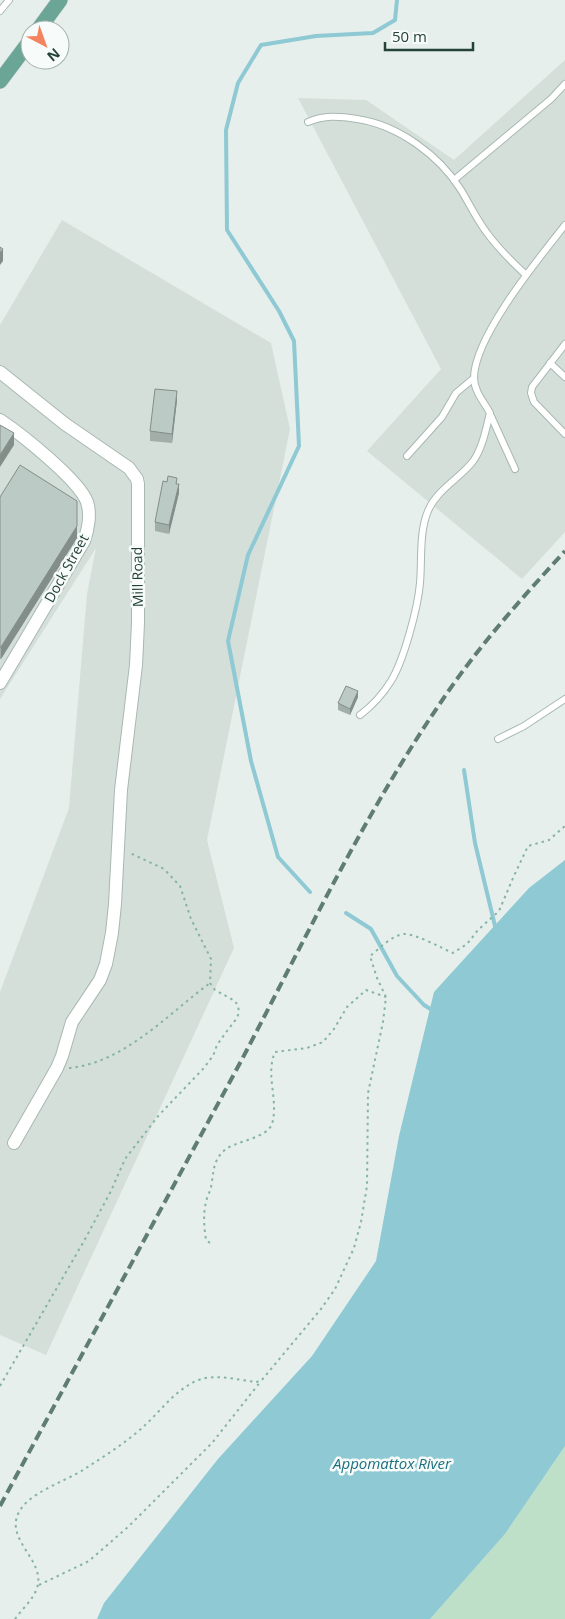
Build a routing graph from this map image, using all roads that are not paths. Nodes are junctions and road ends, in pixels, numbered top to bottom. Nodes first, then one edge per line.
1 (8, 0) edge
2 (56, 1) edge
3 (0, 11) edge
4 (44, 20) edge
5 (20, 54) edge
6 (0, 81) edge
7 (565, 84) edge
8 (308, 122) dead end
9 (454, 180) junction
10 (565, 224) edge
11 (526, 275) junction
12 (565, 344) edge
13 (550, 363) junction
14 (0, 372) edge
15 (474, 378) junction
16 (565, 378) edge
17 (490, 413) junction
18 (0, 420) edge
19 (565, 434) edge
20 (408, 456) dead end
21 (515, 469) dead end
22 (0, 683) edge
23 (565, 699) edge
24 (360, 715) dead end
25 (498, 739) dead end
26 (14, 1143) dead end

1 - 3 lane
2 - 4 main road
5 - 6 main road
7 - 9 lane
8 - 9 lane
9 - 11 lane
10 - 11 lane
11 - 15 lane
12 - 13 lane
13 - 16 lane
13 - 19 lane
14 - 26 street, Mill Road
15 - 17 lane
15 - 20 lane
17 - 21 lane
17 - 24 lane
18 - 22 street, Dock Street
23 - 25 lane

